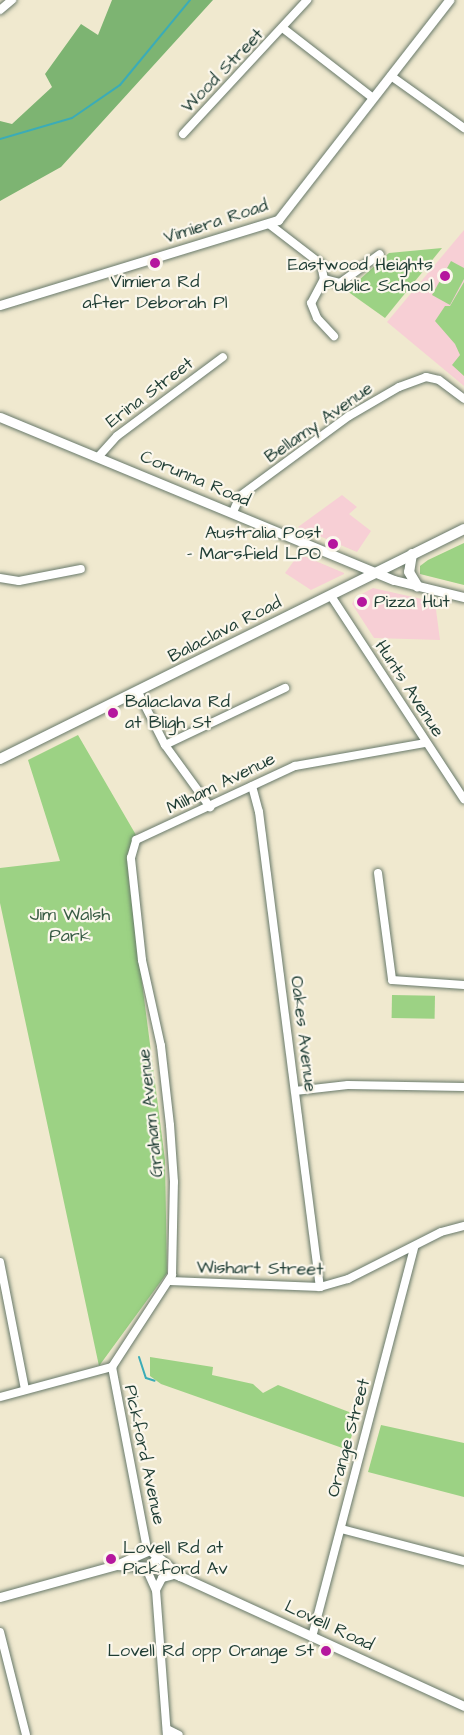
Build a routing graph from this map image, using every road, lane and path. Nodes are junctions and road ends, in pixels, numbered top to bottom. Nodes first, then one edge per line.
1 (12, 0) edge
2 (307, 0) edge
3 (449, 0) edge
4 (1, 10) edge
5 (284, 29) junction
6 (391, 76) junction
7 (373, 98) junction
8 (464, 128) edge
9 (183, 134) dead end
10 (270, 224) junction
11 (381, 254) dead end
12 (324, 279) junction
13 (0, 305) edge
14 (334, 336) dead end
15 (223, 357) dead end
16 (464, 399) edge
17 (0, 417) edge
18 (99, 456) junction
19 (232, 512) junction
20 (464, 529) edge
21 (412, 554) junction
22 (81, 569) dead end
23 (376, 573) junction
24 (0, 578) edge
25 (418, 586) junction
26 (331, 596) junction
27 (464, 597) edge
28 (285, 688) dead end
29 (138, 692) junction
30 (426, 743) junction
31 (165, 745) junction
32 (0, 759) edge
33 (252, 786) junction
34 (464, 798) edge
35 (210, 807) junction
36 (136, 840) joint
37 (378, 873) dead end
38 (464, 985) edge
39 (464, 1088) edge
40 (295, 1091) junction
41 (464, 1226) edge
42 (414, 1247) junction
43 (0, 1262) edge
44 (170, 1281) junction
45 (320, 1287) junction
46 (111, 1367) junction
47 (25, 1390) junction
48 (0, 1397) edge
49 (341, 1529) junction
50 (143, 1551) junction
51 (464, 1562) edge
52 (116, 1565) junction
53 (149, 1565) junction
54 (175, 1576) junction
55 (156, 1590) junction
56 (0, 1597) edge
57 (0, 1632) edge
58 (312, 1637) junction
59 (464, 1706) edge
60 (167, 1732) edge
61 (26, 1735) edge
62 (179, 1735) edge

1 - 4 street
2 - 5 street, Wood Street
3 - 6 street, Vimiera Road
5 - 7 street, Wood Street
5 - 9 street, Wood Street
6 - 7 street, Vimiera Road
6 - 8 street
7 - 10 street, Vimiera Road
10 - 12 street
10 - 13 street, Vimiera Road
11 - 12 street
12 - 14 street
15 - 18 street, Erina Street
16 - 19 street, Bellamy Avenue
17 - 18 street, Corunna Road
18 - 19 street, Corunna Road
19 - 23 street, Corunna Road
20 - 21 main road, Balaclava Road
21 - 23 main road, Balaclava Road
21 - 25 main road
22 - 24 street
23 - 25 street, Corunna Road
23 - 26 main road, Balaclava Road
25 - 27 street, Corunna Road
26 - 29 main road, Balaclava Road
26 - 30 street, Hunts Avenue
28 - 31 street
29 - 31 street
29 - 32 main road, Balaclava Road
30 - 33 street, Milham Avenue
30 - 34 street, Hunts Avenue
31 - 35 street
33 - 35 street, Milham Avenue
33 - 40 street, Oakes Avenue
35 - 36 street, Milham Avenue
36 - 44 street, Graham Avenue
37 - 38 street
39 - 40 street
40 - 45 street, Oakes Avenue
41 - 42 street, Wishart Street
42 - 45 street, Wishart Street
42 - 49 street, Orange Street
43 - 47 street
44 - 45 street, Wishart Street
44 - 46 street
46 - 47 street
46 - 50 street, Pickford Avenue
47 - 48 street
49 - 51 street
49 - 58 street, Orange Street
50 - 52 street
50 - 53 street, Lovell Road
50 - 53 street
52 - 53 street
52 - 56 street
53 - 54 street, Lovell Road
53 - 55 street
54 - 55 street
54 - 58 street, Lovell Road
55 - 60 street
57 - 61 street
58 - 59 street, Lovell Road
60 - 62 street

